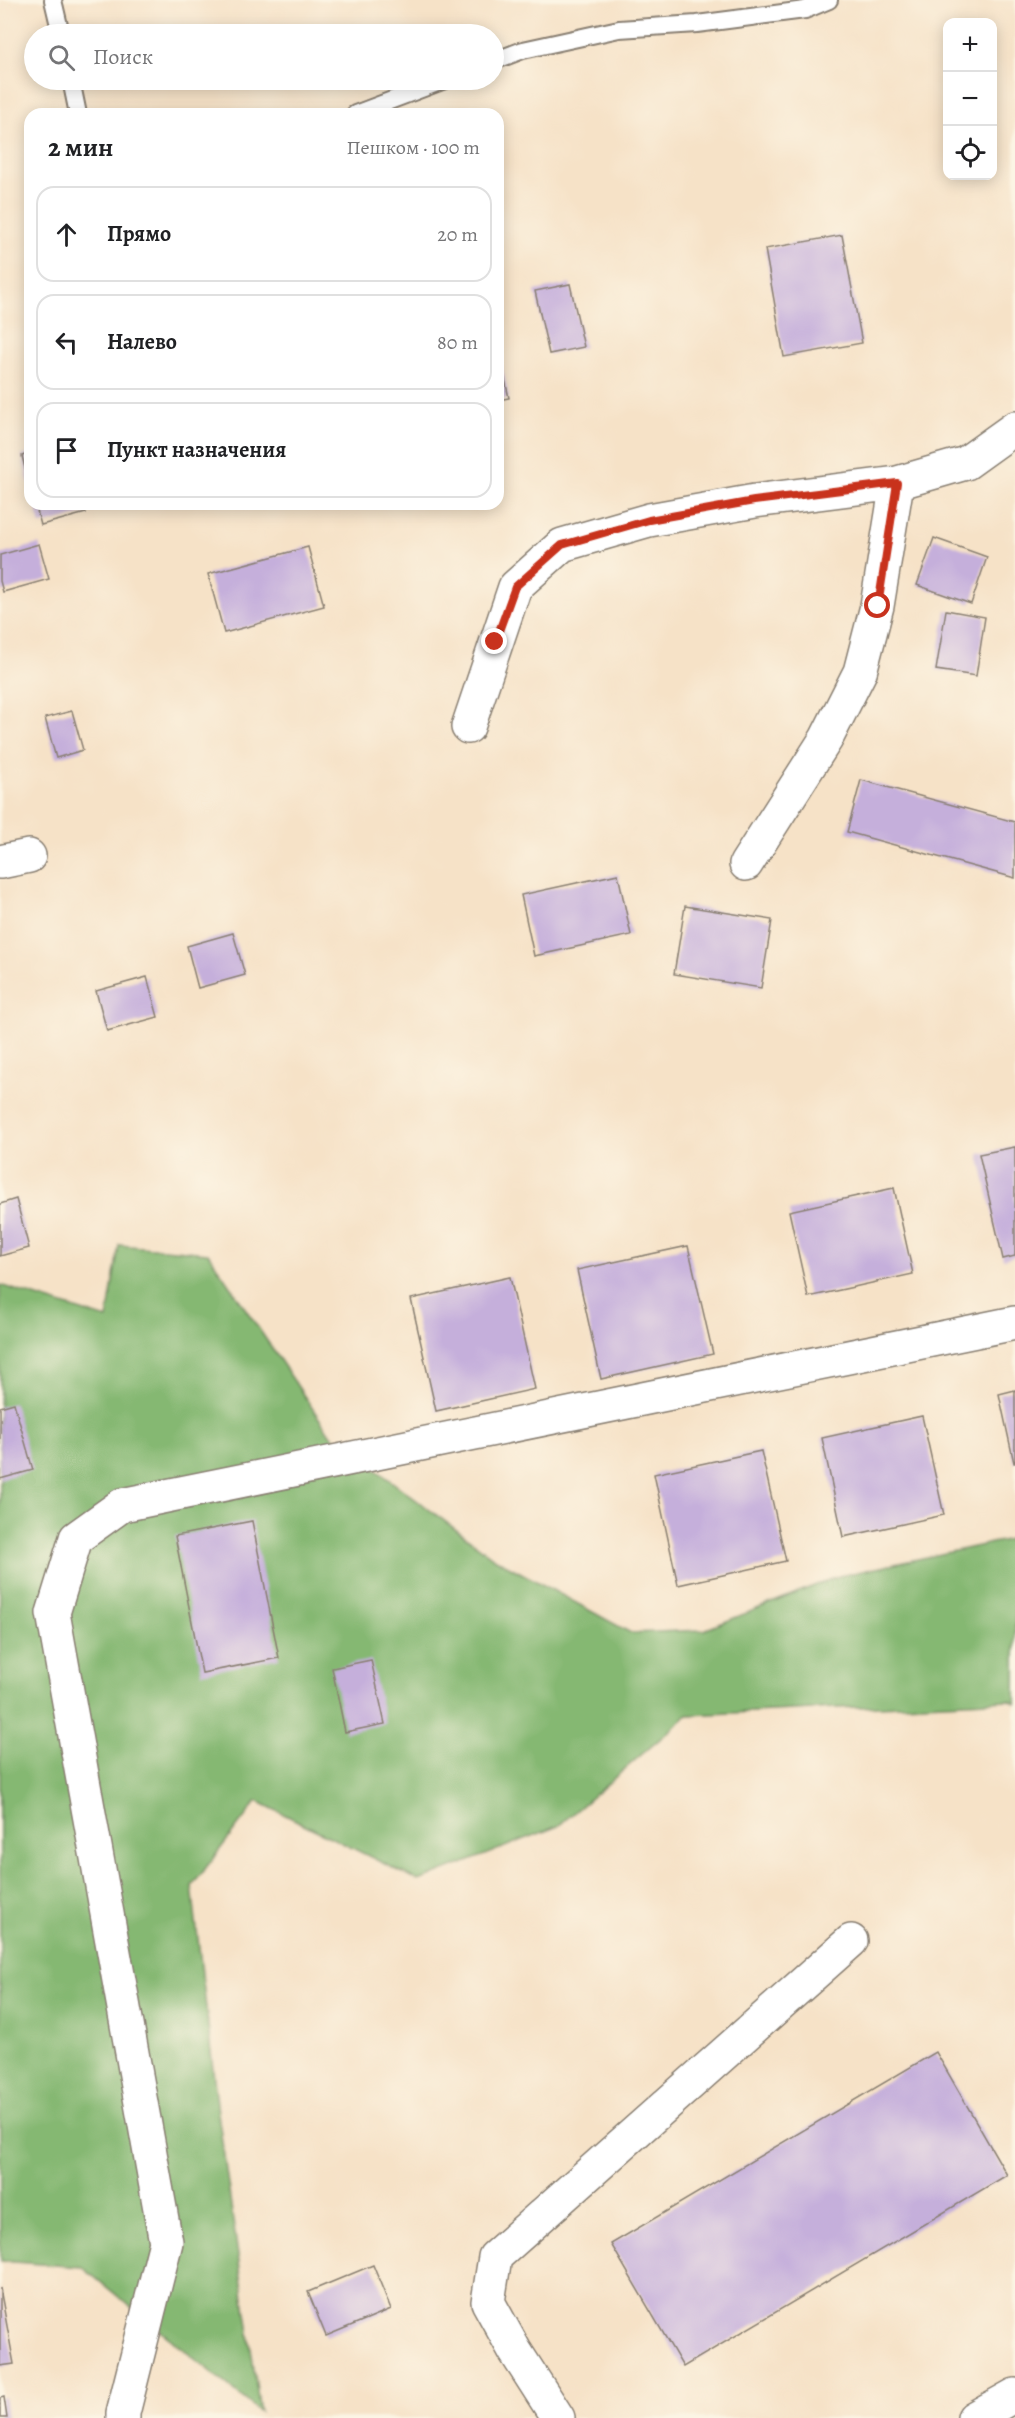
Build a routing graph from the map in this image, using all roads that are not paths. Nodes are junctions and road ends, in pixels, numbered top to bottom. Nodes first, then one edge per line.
1 (53, 0) edge
2 (829, 0) edge
3 (59, 24) edge
4 (504, 57) edge
5 (73, 90) edge
6 (419, 90) edge
7 (77, 108) edge
8 (371, 108) edge
9 (1015, 428) edge
10 (897, 483) junction
11 (468, 727) dead end
12 (746, 864) dead end
13 (1015, 1323) edge
14 (851, 1941) dead end
15 (1015, 2395) edge
16 (123, 2418) edge
17 (558, 2418) edge
18 (974, 2418) edge

1 - 3 lane
2 - 4 lane
5 - 7 lane
6 - 8 lane
9 - 10 street
10 - 11 street
10 - 12 street
13 - 16 street
14 - 17 street
15 - 18 street

